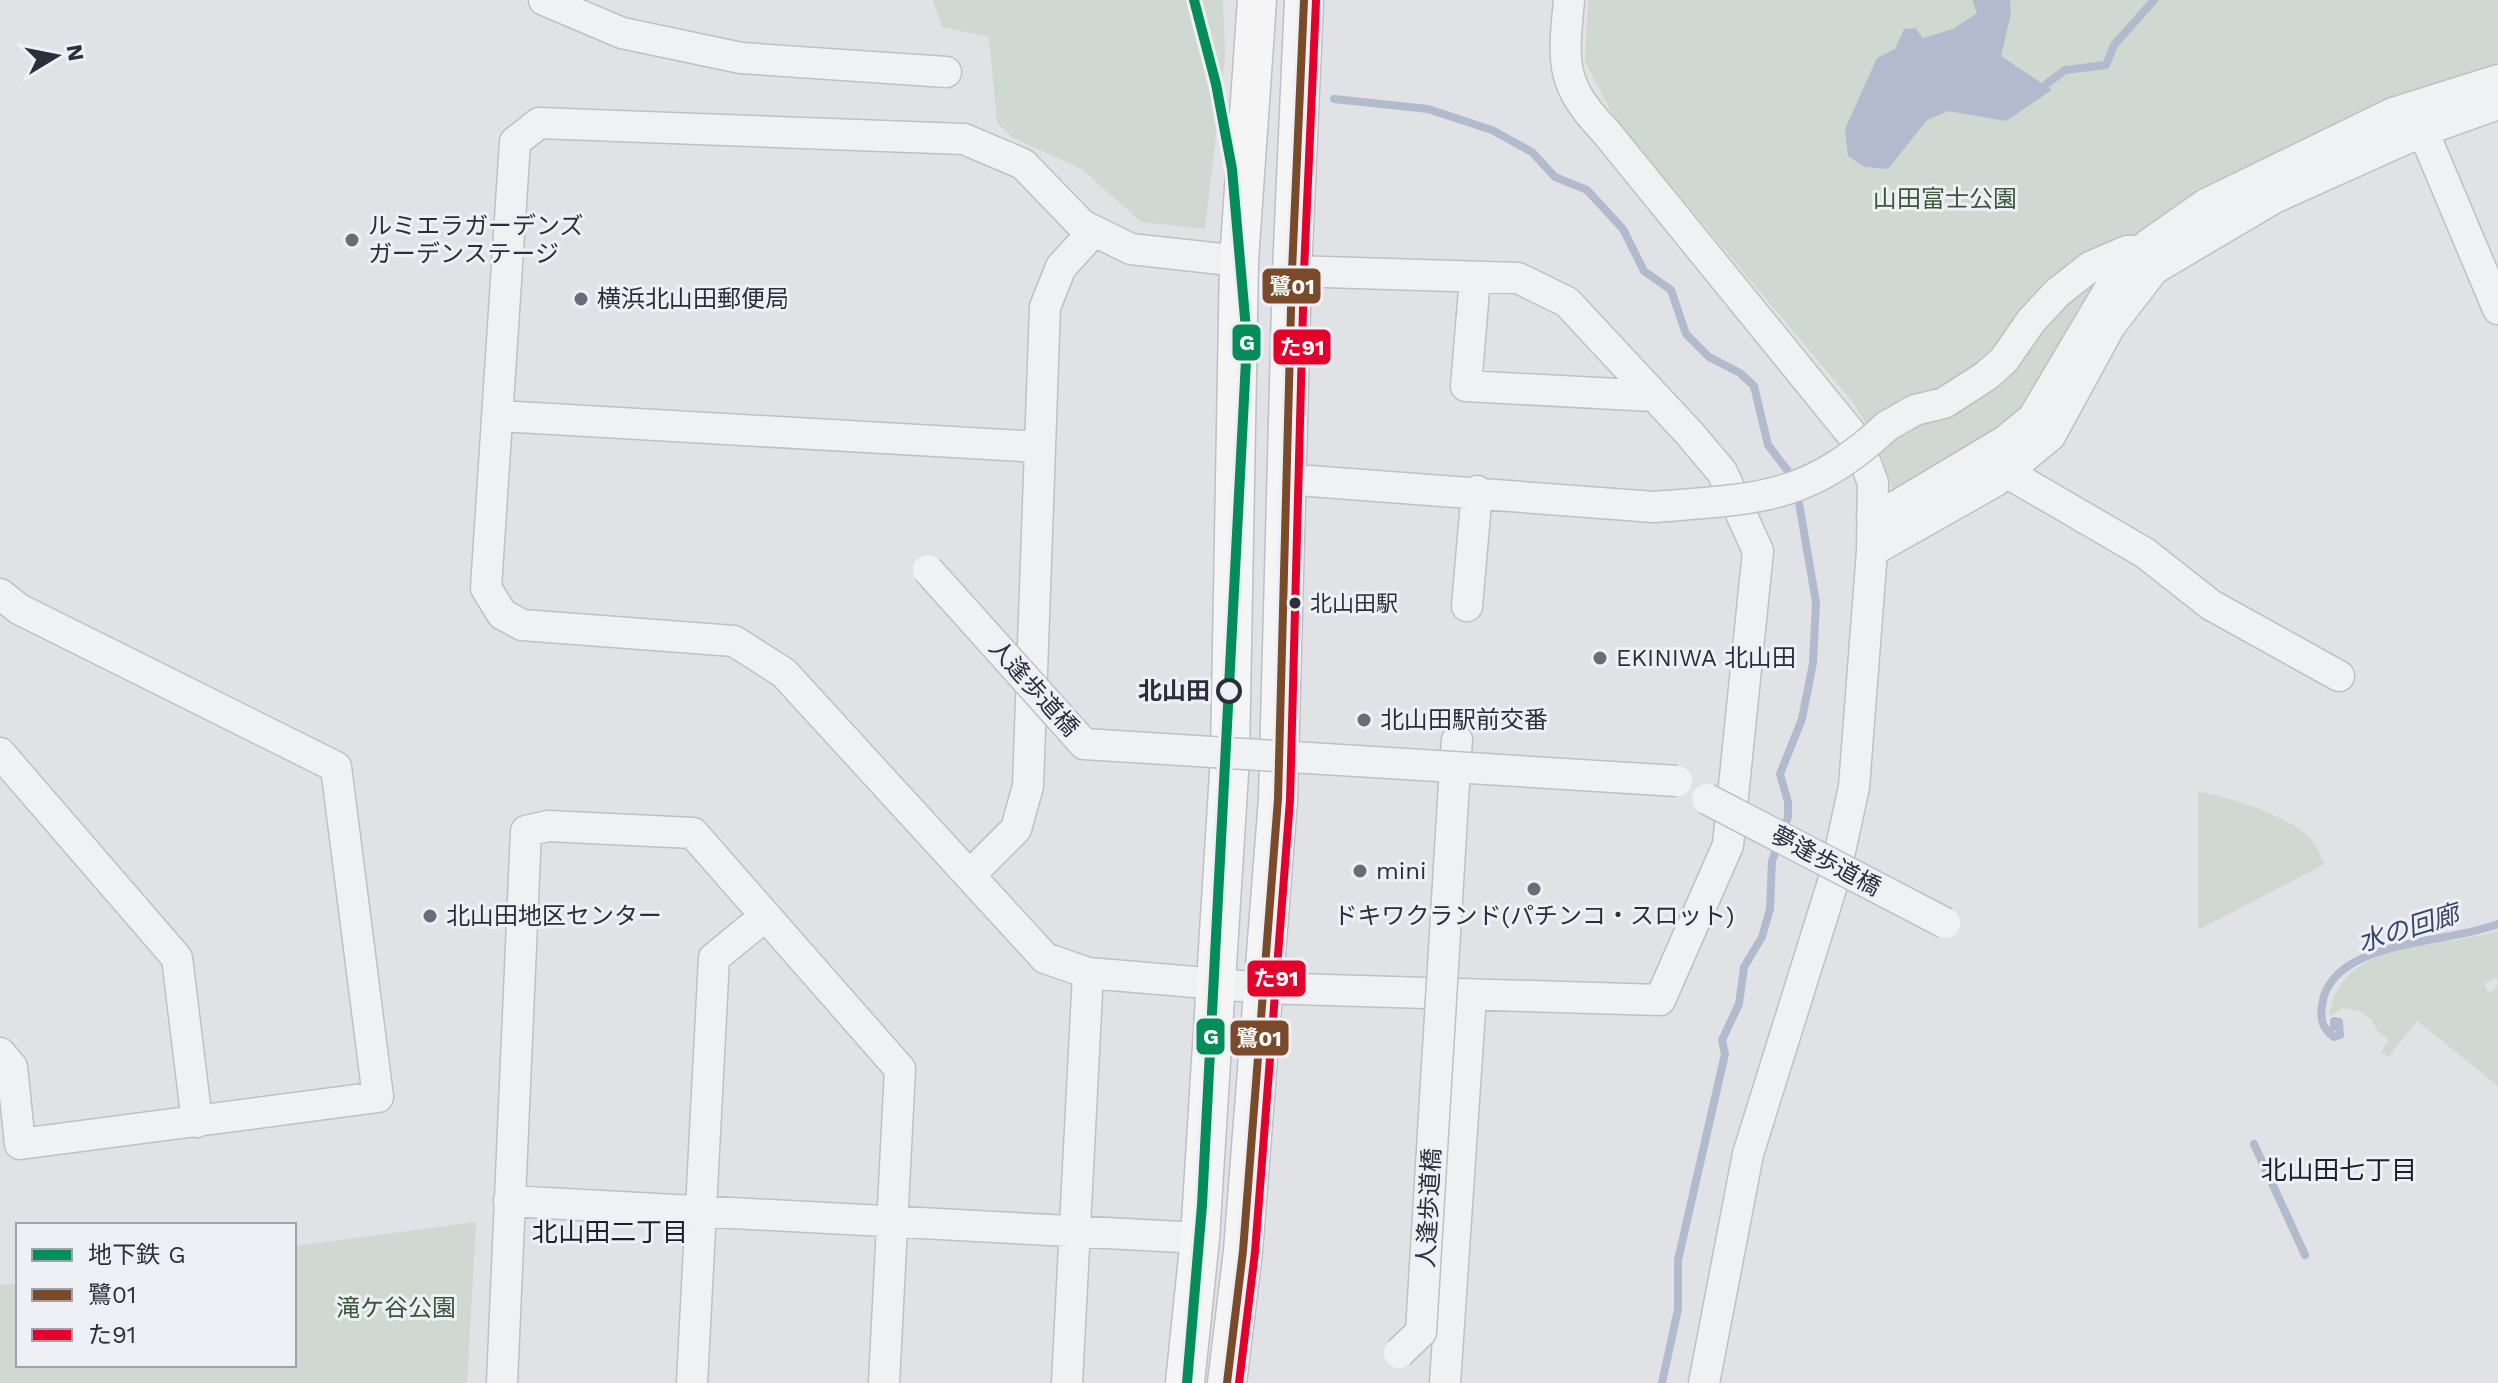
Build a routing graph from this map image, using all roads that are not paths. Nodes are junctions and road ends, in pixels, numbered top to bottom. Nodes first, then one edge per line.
1 (544, 0) edge
2 (1257, 0) edge
3 (1304, 0) edge
4 (1569, 0) edge
5 (946, 72) dead end
6 (2498, 80) edge
7 (2498, 104) edge
8 (2423, 131) junction
9 (1094, 231) junction
10 (2142, 251) junction
11 (1239, 261) junction
12 (1292, 271) junction
13 (1475, 278) junction
14 (2498, 309) edge
15 (1653, 396) junction
16 (498, 416) junction
17 (1040, 447) junction
18 (2006, 472) junction
19 (1310, 481) dead end
20 (1477, 491) junction
21 (1872, 516) junction
22 (1872, 551) junction
23 (928, 570) dead end
24 (1467, 606) dead end
25 (6, 610) edge
26 (2339, 676) dead end
27 (0, 753) edge
28 (1456, 753) junction
29 (1677, 781) joint
30 (971, 874) junction
31 (764, 917) junction
32 (1945, 923) dead end
33 (1088, 973) junction
34 (1216, 984) junction
35 (1265, 988) junction
36 (1471, 996) junction
37 (0, 1053) edge
38 (197, 1122) junction
39 (509, 1201) junction
40 (703, 1211) junction
41 (895, 1222) junction
42 (1076, 1231) junction
43 (1200, 1238) junction
44 (1399, 1353) dead end
45 (502, 1383) edge
46 (692, 1383) edge
47 (884, 1383) edge
48 (1067, 1383) edge
49 (1185, 1383) edge
50 (1227, 1383) edge
51 (1445, 1383) edge
52 (1704, 1383) edge

1 - 5 street
2 - 11 main road
3 - 12 main road
4 - 21 street
6 - 10 street
7 - 8 street
8 - 14 street
8 - 18 street
9 - 11 street
9 - 16 street
9 - 17 street
10 - 20 street, bridge
10 - 21 street
11 - 34 main road
12 - 13 street
12 - 35 main road
13 - 15 street
13 - 15 street
15 - 36 street
16 - 17 street
16 - 30 street
17 - 30 street
18 - 22 street
18 - 26 street
19 - 20 street
20 - 24 street
21 - 22 street
22 - 52 street
23 - 28 street, 人逢歩道橋, bridge
25 - 38 street
27 - 38 street
28 - 29 street, 人逢歩道橋, bridge
28 - 44 street, 人逢歩道橋, bridge
29 - 32 street, 夢逢歩道橋, bridge
30 - 33 street
31 - 39 street
31 - 40 street
31 - 41 street
33 - 34 street
33 - 42 street
34 - 35 street
34 - 43 main road
35 - 36 street
35 - 50 main road
36 - 51 street
37 - 38 street
39 - 40 street
39 - 45 street
40 - 41 street
40 - 46 street
41 - 42 street
41 - 47 street
42 - 43 street
42 - 48 street
43 - 49 main road

